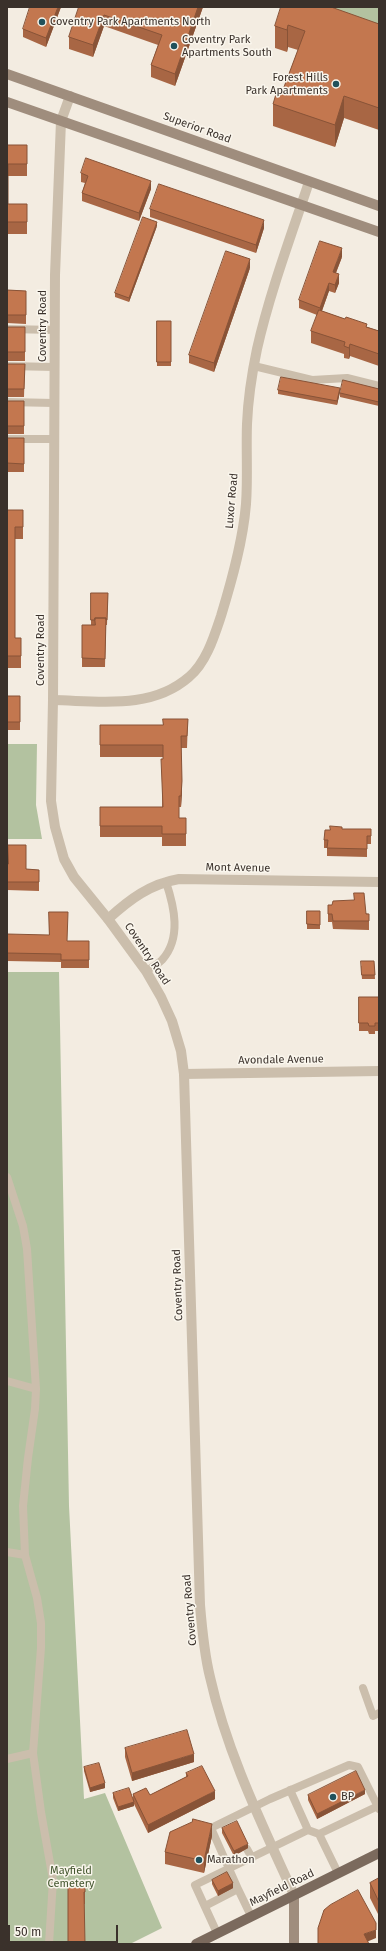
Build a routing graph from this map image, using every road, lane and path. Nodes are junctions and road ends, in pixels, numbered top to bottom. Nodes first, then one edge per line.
1 (7, 74) edge
2 (70, 96) junction
3 (7, 102) edge
4 (61, 122) junction
5 (309, 182) junction
6 (302, 205) junction
7 (379, 206) edge
8 (379, 232) edge
9 (7, 329) edge
10 (55, 330) junction
11 (7, 366) edge
12 (254, 366) junction
13 (54, 367) junction
14 (379, 386) edge
15 (7, 402) edge
16 (54, 403) junction
17 (7, 439) edge
18 (54, 439) junction
19 (53, 700) junction
20 (166, 882) junction
21 (379, 882) edge
22 (108, 919) junction
23 (146, 971) junction
24 (379, 1071) edge
25 (184, 1074) junction
26 (7, 1177) edge
27 (7, 1382) edge
28 (36, 1389) junction
29 (7, 1552) edge
30 (25, 1555) junction
31 (363, 1688) dead end
32 (379, 1713) edge
33 (32, 1753) junction
34 (7, 1759) edge
35 (290, 1790) junction
36 (254, 1807) junction
37 (378, 1808) edge
38 (232, 1817) junction
39 (236, 1826) edge
40 (308, 1830) junction
41 (319, 1834) junction
42 (248, 1849) edge
43 (273, 1849) junction
44 (379, 1853) edge
45 (252, 1858) junction
46 (228, 1869) junction
47 (338, 1873) junction
48 (238, 1889) junction
49 (294, 1895) junction
50 (205, 1906) junction
51 (251, 1916) junction
52 (217, 1933) junction
53 (48, 1944) edge
54 (196, 1944) edge
55 (294, 1944) edge

1 - 2 main road, Superior Road
2 - 4 street, Coventry Road
2 - 5 main road, Superior Road
3 - 4 main road
4 - 6 main road
4 - 10 street, Coventry Road
5 - 6 street, Luxor Road
5 - 7 main road, Superior Road
6 - 8 main road
6 - 12 street, Luxor Road
9 - 10 lane
10 - 13 street, Coventry Road
11 - 13 lane
12 - 14 lane
12 - 19 street, Luxor Road
13 - 16 street, Coventry Road
15 - 16 lane
16 - 18 street, Coventry Road
17 - 18 lane
18 - 19 street, Coventry Road
19 - 22 street, Coventry Road
20 - 21 street, Mont Avenue
20 - 22 street, Mont Avenue
20 - 23 lane
22 - 23 street, Coventry Road
23 - 25 street, Coventry Road
24 - 25 street, Avondale Avenue
25 - 36 street, Coventry Road
26 - 28 lane
27 - 28 lane
28 - 30 lane
29 - 30 lane
30 - 33 lane
31 - 32 lane
33 - 34 lane
33 - 53 lane
35 - 36 lane
35 - 37 lane
35 - 40 lane
36 - 38 lane
36 - 43 street, Coventry Road
37 - 41 lane
38 - 39 lane
38 - 46 lane
40 - 41 lane
40 - 43 lane
41 - 47 lane
42 - 45 lane
43 - 45 lane
43 - 49 street, Coventry Road
44 - 47 main road, Mayfield Road
45 - 46 lane
46 - 48 lane
46 - 50 lane
47 - 49 main road, Mayfield Road
48 - 50 lane
48 - 51 lane
49 - 51 main road, Mayfield Road
49 - 55 main road, Coventry Road
50 - 52 lane
51 - 52 main road, Mayfield Road
52 - 54 main road, Mayfield Road

